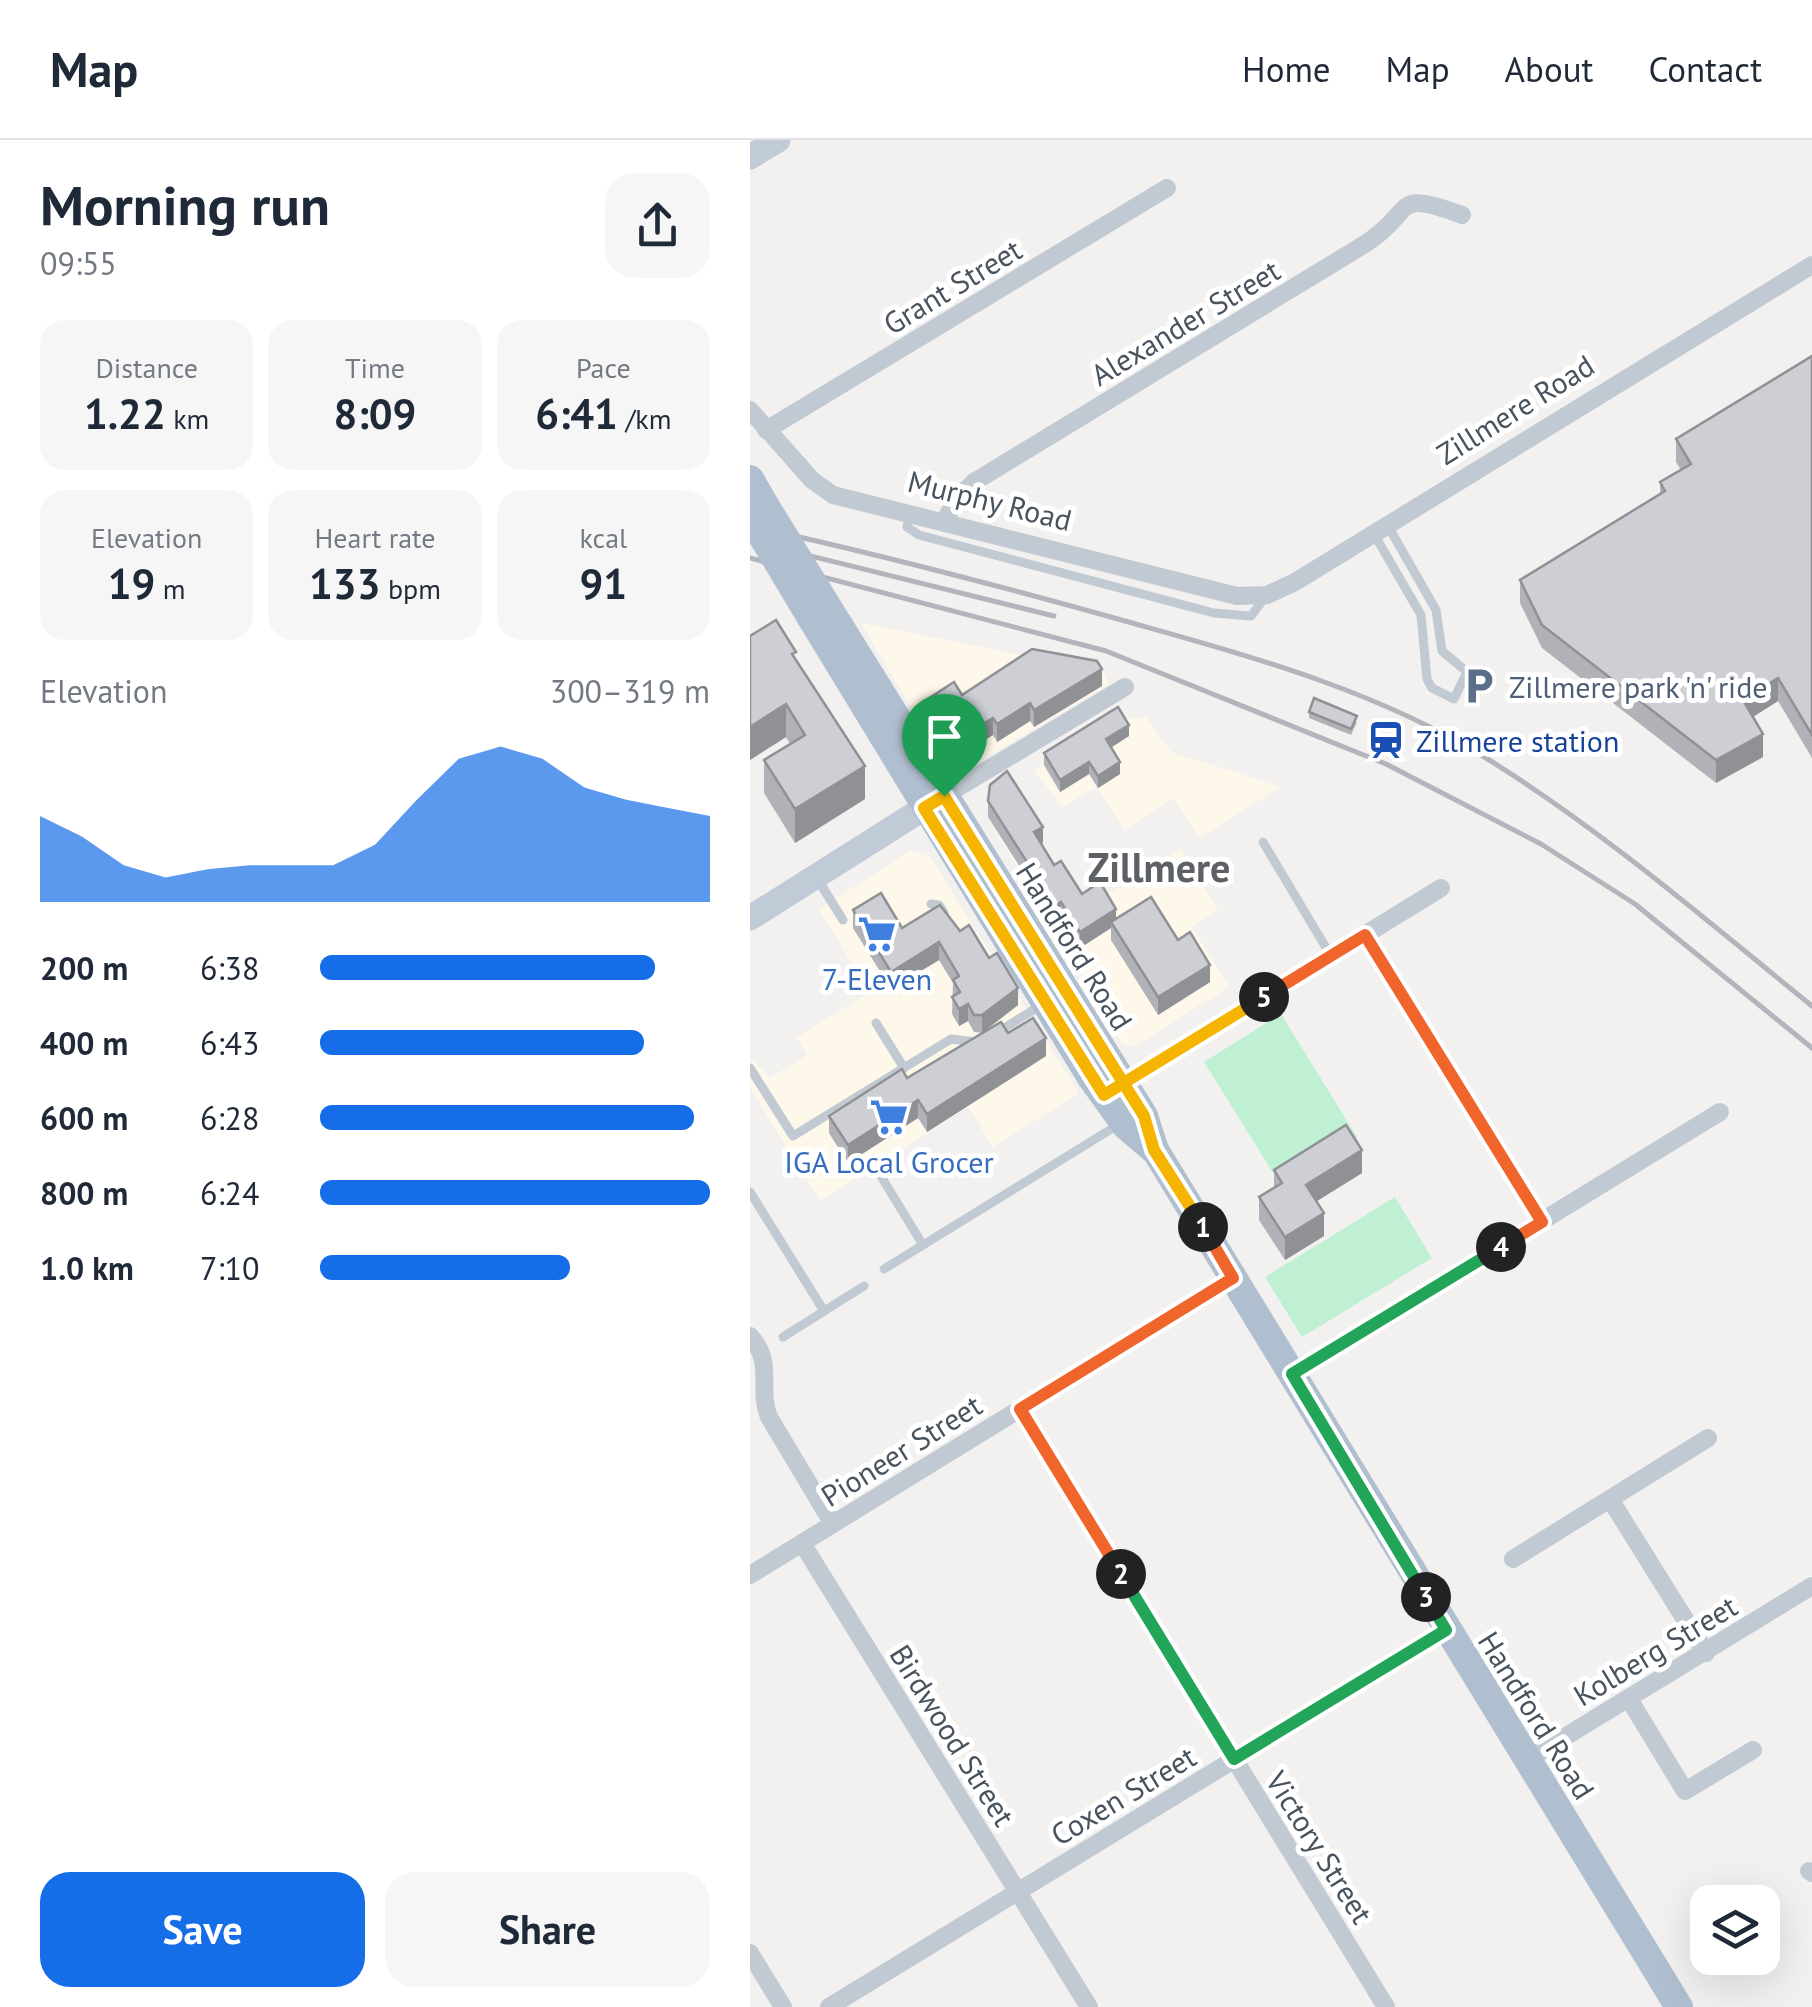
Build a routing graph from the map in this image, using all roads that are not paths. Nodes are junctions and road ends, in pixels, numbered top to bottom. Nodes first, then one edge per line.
1 (778, 140) edge
2 (750, 157) edge
3 (1166, 188) dead end
4 (1462, 215) dead end
5 (1812, 266) edge
6 (750, 410) edge
7 (766, 430) junction
8 (750, 480) edge
9 (758, 511) edge
10 (910, 513) junction
11 (945, 520) junction
12 (1381, 530) junction
13 (1225, 592) junction
14 (1267, 595) junction
15 (1247, 597) joint
16 (1228, 615) junction
17 (1125, 688) dead end
18 (934, 802) junction
19 (1263, 842) dead end
20 (816, 876) junction
21 (1441, 888) dead end
22 (930, 904) dead end
23 (750, 918) edge
24 (843, 920) dead end
25 (950, 922) edge
26 (1365, 935) junction
27 (1331, 956) junction
28 (1054, 996) junction
29 (876, 1023) dead end
30 (750, 1068) edge
31 (904, 1068) junction
32 (1114, 1090) junction
33 (1720, 1112) dead end
34 (1124, 1122) junction
35 (1154, 1150) junction
36 (882, 1178) dead end
37 (750, 1192) edge
38 (1542, 1222) junction
39 (922, 1245) junction
40 (884, 1269) dead end
41 (1233, 1278) junction
42 (864, 1286) dead end
43 (824, 1311) junction
44 (750, 1336) edge
45 (783, 1337) dead end
46 (1292, 1374) junction
47 (1020, 1409) junction
48 (1708, 1438) dead end
49 (1610, 1499) junction
50 (833, 1524) junction
51 (802, 1543) junction
52 (1513, 1559) dead end
53 (750, 1575) edge
54 (1812, 1586) edge
55 (1446, 1630) junction
56 (1706, 1653) junction
57 (1629, 1699) junction
58 (1752, 1750) dead end
59 (1234, 1759) junction
60 (1527, 1760) junction
61 (1018, 1892) junction
62 (750, 1953) edge
63 (784, 2007) edge
64 (829, 2007) edge
65 (1089, 2007) edge
66 (1386, 2007) edge
67 (1679, 2007) edge

1 - 2 main road
3 - 7 street, Grant Street
4 - 11 street, Alexander Street
5 - 12 street, Zillmere Road
6 - 7 street, Murphy Road
7 - 10 street, Murphy Road
8 - 9 main road
9 - 18 main road, Handford Road, bridge
9 - 18 main road, Handford Road, bridge
10 - 11 street, Murphy Road
10 - 16 lane
11 - 13 street, Murphy Road
12 - 12 lane
12 - 14 street, Zillmere Road
13 - 15 street, Murphy Road
13 - 16 lane
14 - 15 street, Zillmere Road
14 - 16 lane
17 - 18 street
18 - 20 main road
18 - 28 main road, Handford Road
18 - 28 main road, Handford Road
19 - 27 lane
20 - 23 main road
20 - 24 lane
21 - 26 street
22 - 25 lane
26 - 27 street
26 - 38 lane
27 - 32 street
28 - 31 lane
28 - 32 main road, Handford Road
29 - 31 lane
30 - 31 lane
32 - 34 main road, Handford Road
32 - 35 main road, Handford Road
33 - 38 street
34 - 35 main road, Handford Road
34 - 39 lane
35 - 41 main road, Handford Road
36 - 39 lane
37 - 43 lane
38 - 46 street
39 - 40 lane
41 - 46 main road, Handford Road
41 - 47 street, Pioneer Street
42 - 43 lane
43 - 45 lane
44 - 50 street
46 - 55 main road, Handford Road
47 - 50 street, Pioneer Street
47 - 59 street, Victory Street
48 - 49 street
49 - 52 street
49 - 56 street
50 - 51 street, Pioneer Street
51 - 53 street, Pioneer Street
51 - 61 street, Birdwood Street
54 - 56 street, Kolberg Street
55 - 59 street, Coxen Street
55 - 60 main road, Handford Road
56 - 57 street, Kolberg Street
57 - 58 street
57 - 60 street, Kolberg Street
59 - 61 street, Coxen Street
59 - 66 street, Victory Street
60 - 67 main road, Handford Road
61 - 64 street, Coxen Street
61 - 65 street, Birdwood Street
62 - 63 street

